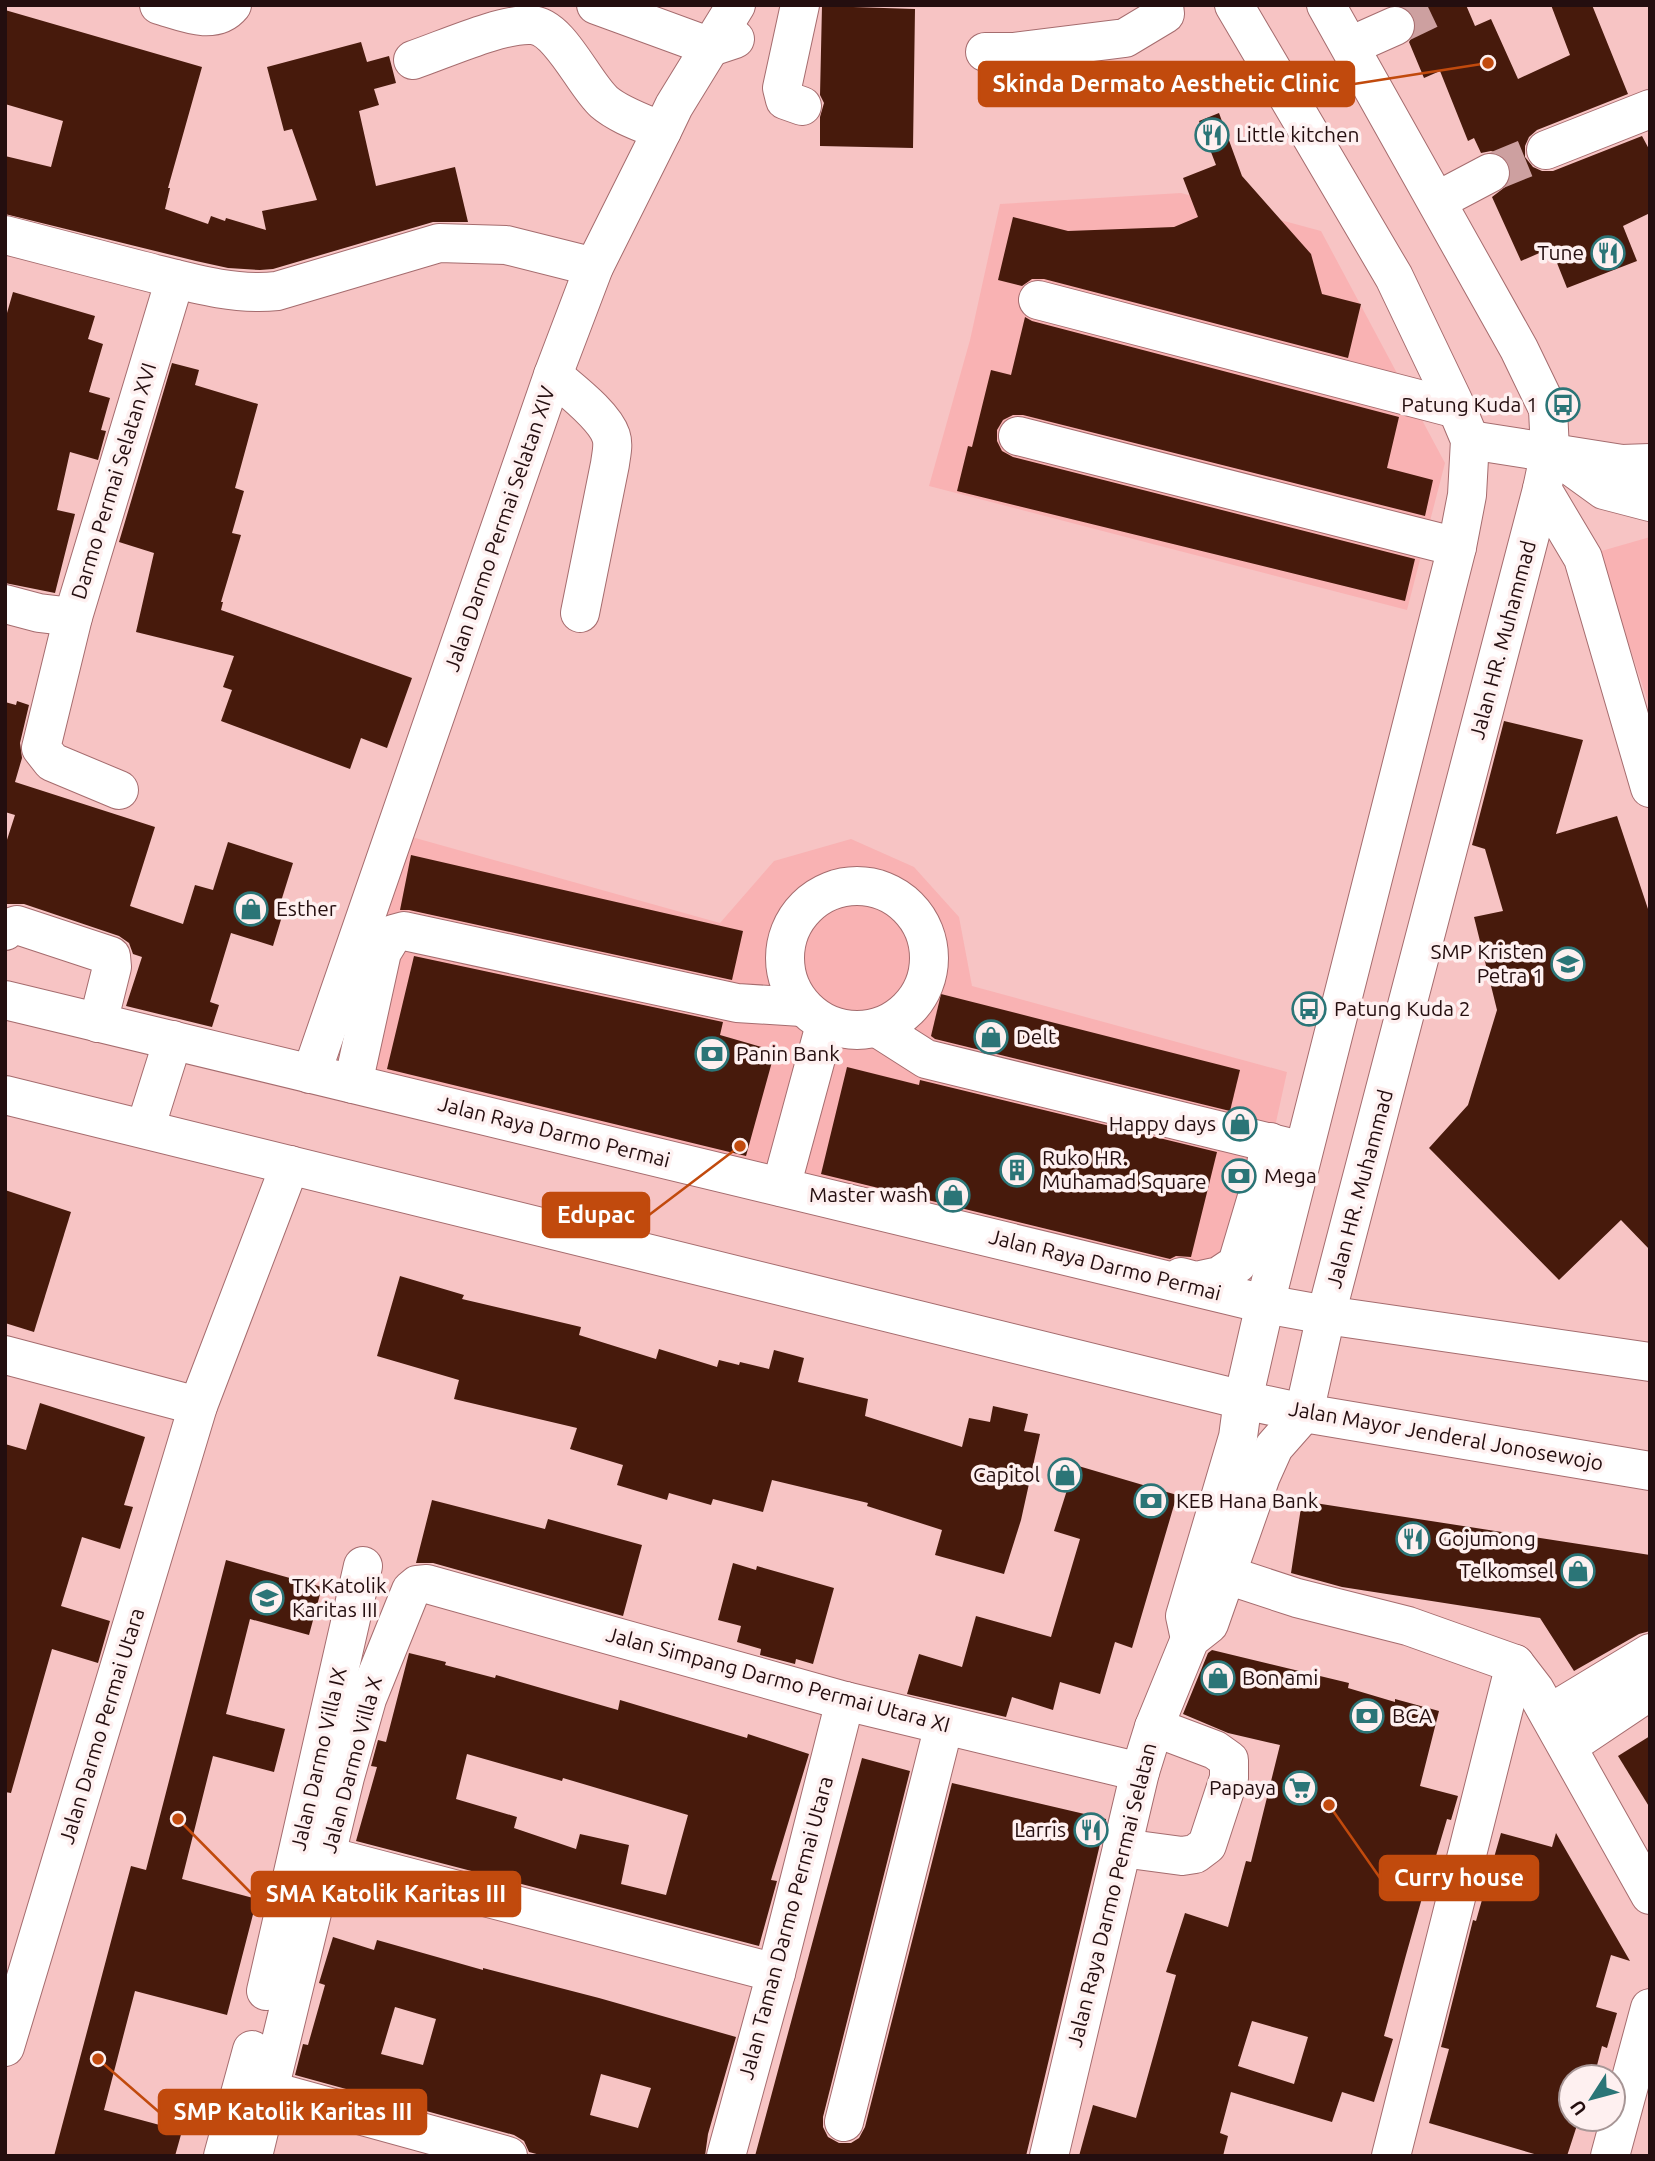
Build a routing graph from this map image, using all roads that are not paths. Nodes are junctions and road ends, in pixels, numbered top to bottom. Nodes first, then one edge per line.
1 (159, 5) edge
2 (232, 5) edge
3 (596, 5) edge
4 (736, 5) edge
5 (763, 5) edge
6 (800, 5) edge
7 (1164, 5) edge
8 (1234, 5) edge
9 (1326, 5) edge
10 (1395, 26) tunnel mouth
11 (1350, 46) junction
12 (711, 47) junction
13 (985, 52) dead end
14 (413, 60) dead end
15 (802, 106) dead end
16 (1650, 109) edge
17 (662, 131) junction
18 (1546, 150) tunnel mouth
19 (1490, 173) tunnel mouth
20 (1437, 201) junction
21 (5, 235) edge
22 (594, 267) junction
23 (175, 279) junction
24 (1038, 300) dead end
25 (554, 375) junction
26 (1464, 424) junction
27 (1018, 436) dead end
28 (1550, 451) junction
29 (1650, 463) edge
30 (1542, 489) junction
31 (1650, 502) edge
32 (1457, 547) junction
33 (5, 604) edge
34 (580, 613) dead end
35 (73, 617) junction
36 (1646, 764) edge
37 (119, 790) dead end
38 (5, 931) edge
39 (5, 1000) edge
40 (98, 1023) junction
41 (839, 1023) junction
42 (173, 1040) junction
43 (310, 1074) junction
44 (356, 1076) junction
45 (5, 1095) edge
46 (145, 1129) junction
47 (1287, 1147) junction
48 (290, 1165) junction
49 (793, 1186) junction
50 (1265, 1304) junction
51 (1326, 1315) junction
52 (5, 1355) edge
53 (1650, 1362) edge
54 (1243, 1400) junction
55 (198, 1406) junction
56 (1304, 1413) junction
57 (1650, 1471) edge
58 (363, 1566) dead end
59 (1227, 1575) junction
60 (417, 1585) joint
61 (1190, 1639) junction
62 (1650, 1653) edge
63 (1515, 1664) junction
64 (1650, 1691) edge
65 (845, 1701) junction
66 (944, 1725) junction
67 (1154, 1727) junction
68 (1558, 1730) junction
69 (1140, 1772) junction
70 (1122, 1848) junction
71 (327, 1856) junction
72 (1650, 1895) edge
73 (776, 1973) junction
74 (1650, 2008) edge
75 (5, 2047) edge
76 (268, 2090) junction
77 (844, 2122) dead end
78 (223, 2156) edge
79 (253, 2156) edge
80 (509, 2156) edge
81 (726, 2156) edge
82 (1049, 2156) edge
83 (1391, 2156) edge
84 (1610, 2156) edge

1 - 2 street
3 - 12 street
4 - 12 street, Jalan Darmo Permai Selatan XIV
5 - 12 street
6 - 15 street
7 - 13 street
8 - 26 street
9 - 11 street, Jalan HR. Muhammad
10 - 11 street
11 - 20 street, Jalan HR. Muhammad
12 - 17 street, Jalan Darmo Permai Selatan XIV
14 - 17 street
16 - 18 street
17 - 22 street, Jalan Darmo Permai Selatan XIV
19 - 20 street
20 - 28 street, Jalan HR. Muhammad
21 - 23 street
22 - 23 street
22 - 25 street, Jalan Darmo Permai Selatan XIV
23 - 35 street, Darmo Permai Selatan XVI
24 - 26 street
25 - 34 street
25 - 43 street, Jalan Darmo Permai Selatan XIV
26 - 28 street
26 - 32 street
27 - 32 street
28 - 29 street
28 - 30 street, Jalan HR. Muhammad
28 - 31 street
30 - 36 street
30 - 51 street, Jalan HR. Muhammad
32 - 47 street
33 - 35 street, Darmo Permai Selatan XVI
35 - 37 street
38 - 40 street
39 - 40 street, Jalan Raya Darmo Permai
40 - 42 street, Jalan Raya Darmo Permai
41 - 44 street
41 - 47 street
41 - 49 street
42 - 43 street, Jalan Raya Darmo Permai
42 - 46 street
43 - 44 street, Jalan Raya Darmo Permai
44 - 49 street, Jalan Raya Darmo Permai
45 - 46 street
46 - 48 street
47 - 49 street
47 - 50 street
48 - 54 street
48 - 55 street, Jalan Darmo Permai Utara
49 - 50 street, Jalan Raya Darmo Permai
50 - 51 street
50 - 54 street, Jalan Raya Darmo Permai Selatan
51 - 53 street
51 - 56 street, Jalan HR. Muhammad
52 - 55 street
54 - 56 street, Jalan Mayor Jenderal Jonosewojo
54 - 61 street, Jalan Raya Darmo Permai Selatan
55 - 75 street, Jalan Darmo Permai Utara
56 - 57 street, Jalan Mayor Jenderal Jonosewojo
56 - 59 street, Jalan Raya Darmo Permai Selatan
58 - 78 street, Jalan Darmo Villa IX
59 - 61 street, Jalan Raya Darmo Permai Selatan
59 - 63 street
60 - 65 street, Jalan Simpang Darmo Permai Utara XI
60 - 71 street, Jalan Darmo Villa X
61 - 67 street, Jalan Raya Darmo Permai Selatan
62 - 68 street
63 - 68 street
63 - 83 street
64 - 68 street
65 - 66 street, Jalan Simpang Darmo Permai Utara XI
65 - 73 street, Jalan Taman Darmo Permai Utara
66 - 69 street, Jalan Simpang Darmo Permai Utara XI
66 - 77 street
67 - 69 street, Jalan Raya Darmo Permai Selatan
67 - 70 street
68 - 72 street
69 - 70 street, Jalan Raya Darmo Permai Selatan
70 - 82 street, Jalan Raya Darmo Permai Selatan
71 - 73 street
71 - 76 street, Jalan Darmo Villa X
73 - 81 street, Jalan Taman Darmo Permai Utara
74 - 84 street
76 - 79 street, Jalan Darmo Villa X
76 - 80 street

